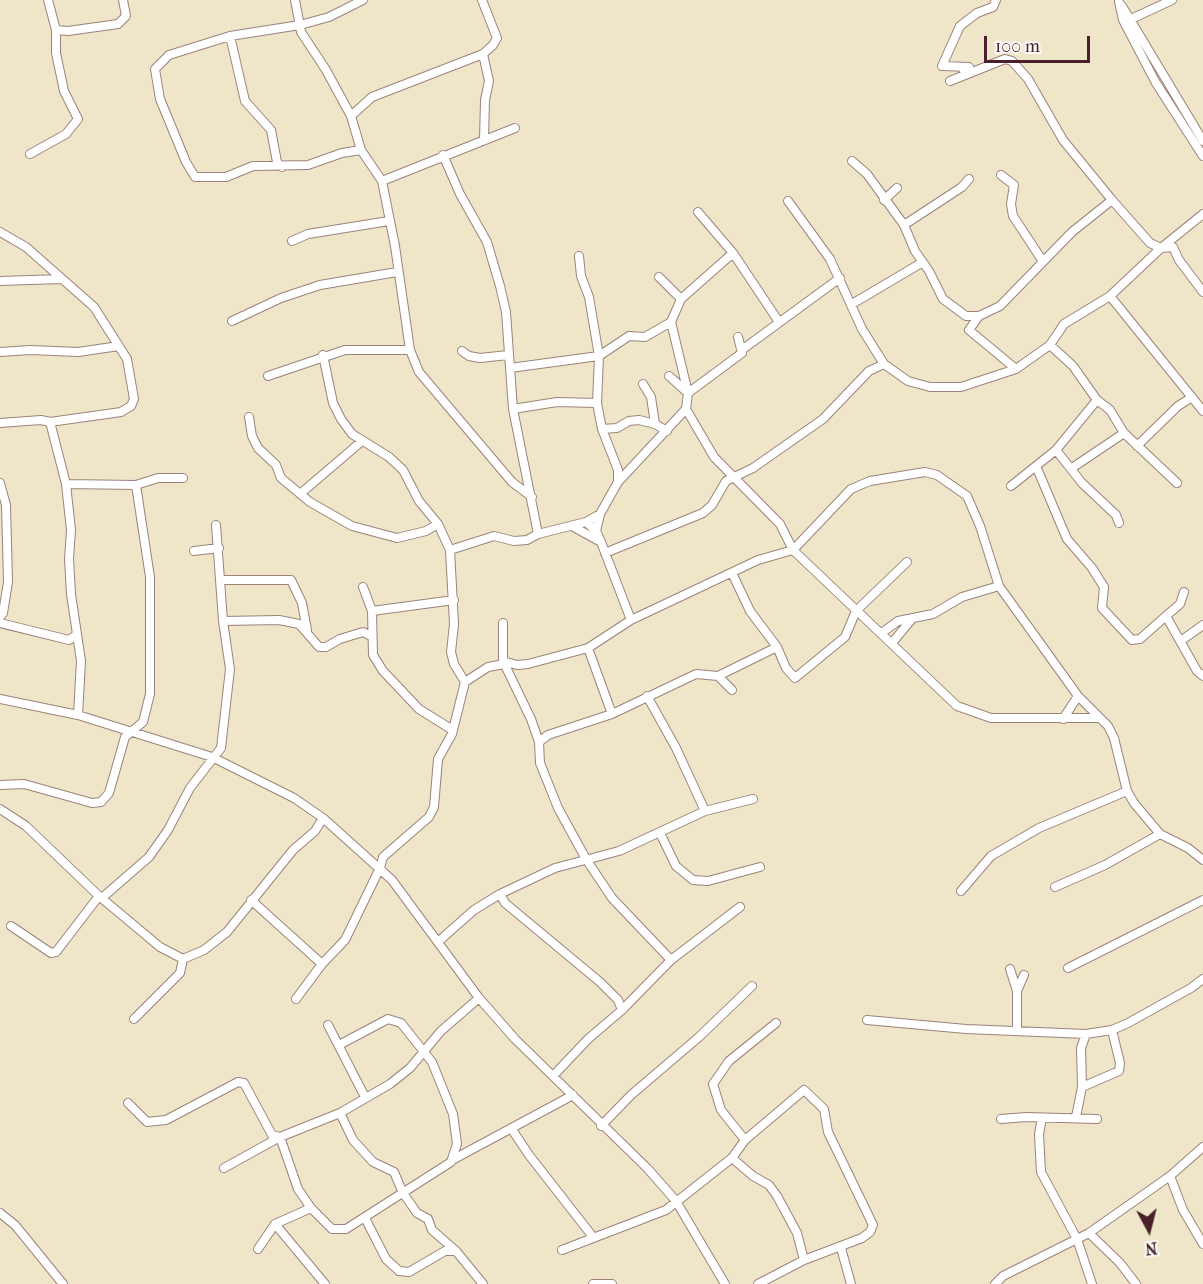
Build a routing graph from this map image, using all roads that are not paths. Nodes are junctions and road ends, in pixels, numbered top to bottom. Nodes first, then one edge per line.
1 (48, 0) edge
2 (123, 0) edge
3 (295, 0) edge
4 (363, 0) edge
5 (482, 0) edge
6 (996, 0) edge
7 (1172, 0) edge
8 (1118, 1) edge
9 (1131, 20) junction
10 (300, 25) junction
11 (56, 30) junction
12 (230, 36) junction
13 (483, 54) junction
14 (351, 116) junction
15 (515, 128) dead end
16 (484, 140) junction
17 (1203, 141) edge
18 (361, 150) junction
19 (30, 154) dead end
20 (443, 155) junction
21 (1203, 156) edge
22 (852, 160) dead end
23 (282, 167) junction
24 (1001, 175) dead end
25 (969, 179) dead end
26 (382, 181) junction
27 (897, 188) dead end
28 (884, 200) junction
29 (1112, 200) junction
30 (788, 201) dead end
31 (698, 212) dead end
32 (1203, 214) edge
33 (389, 221) junction
34 (904, 225) junction
35 (0, 232) edge
36 (292, 241) dead end
37 (1161, 248) junction
38 (733, 253) junction
39 (579, 256) dead end
40 (1042, 260) junction
41 (923, 262) junction
42 (397, 272) junction
43 (658, 277) dead end
44 (840, 278) junction
45 (62, 279) junction
46 (0, 281) edge
47 (1203, 292) edge
48 (1110, 296) junction
49 (681, 299) junction
50 (852, 304) junction
51 (980, 316) junction
52 (232, 321) dead end
53 (671, 322) junction
54 (779, 322) junction
55 (738, 337) dead end
56 (1050, 345) junction
57 (119, 346) junction
58 (743, 349) junction
59 (410, 350) junction
60 (462, 351) dead end
61 (0, 352) edge
62 (323, 355) junction
63 (508, 355) junction
64 (599, 356) junction
65 (884, 364) junction
66 (510, 368) junction
67 (1016, 369) junction
68 (268, 375) dead end
69 (669, 376) dead end
70 (643, 384) dead end
71 (688, 393) junction
72 (1192, 397) junction
73 (1097, 400) junction
74 (597, 403) junction
75 (513, 409) junction
76 (686, 410) junction
77 (1203, 411) edge
78 (249, 417) dead end
79 (50, 422) junction
80 (0, 423) edge
81 (656, 424) junction
82 (602, 429) junction
83 (667, 431) junction
84 (1124, 433) junction
85 (362, 441) junction
86 (1137, 446) junction
87 (1056, 450) junction
88 (1036, 466) junction
89 (1072, 468) junction
90 (618, 470) junction
91 (627, 470) junction
92 (183, 478) dead end
93 (733, 478) junction
94 (618, 482) junction
95 (0, 483) edge
96 (1177, 483) dead end
97 (66, 484) junction
98 (136, 485) junction
99 (1011, 486) dead end
100 (300, 494) junction
101 (532, 497) junction
102 (600, 514) junction
103 (586, 522) junction
104 (1119, 523) dead end
105 (438, 524) junction
106 (216, 525) dead end
107 (572, 526) junction
108 (596, 531) junction
109 (538, 534) junction
110 (601, 542) junction
111 (4, 547) edge
112 (219, 548) junction
113 (450, 550) junction
114 (792, 550) junction
115 (194, 551) dead end
116 (605, 553) junction
117 (907, 562) dead end
118 (732, 573) junction
119 (222, 580) junction
120 (999, 586) junction
121 (363, 587) dead end
122 (1184, 592) dead end
123 (453, 600) junction
124 (372, 611) junction
125 (856, 611) junction
126 (1166, 616) junction
127 (0, 617) edge
128 (631, 620) junction
129 (911, 620) junction
130 (223, 621) junction
131 (0, 623) edge
132 (503, 623) dead end
133 (1203, 625) edge
134 (307, 630) junction
135 (883, 633) junction
136 (76, 635) junction
137 (371, 636) junction
138 (1182, 640) junction
139 (892, 643) junction
140 (777, 646) junction
141 (588, 648) junction
142 (503, 661) junction
143 (718, 676) junction
144 (1203, 676) edge
145 (465, 682) junction
146 (732, 690) dead end
147 (647, 696) junction
148 (1078, 696) junction
149 (0, 699) edge
150 (612, 714) junction
151 (78, 715) junction
152 (1099, 718) junction
153 (1063, 719) junction
154 (451, 729) junction
155 (130, 730) junction
156 (539, 742) junction
157 (212, 757) junction
158 (0, 785) edge
159 (1127, 791) junction
160 (753, 799) dead end
161 (0, 809) edge
162 (705, 811) junction
163 (323, 818) junction
164 (660, 833) junction
165 (1160, 834) junction
166 (586, 860) junction
167 (1203, 860) edge
168 (760, 867) dead end
169 (380, 868) junction
170 (1055, 887) dead end
171 (961, 891) dead end
172 (500, 894) junction
173 (101, 896) junction
174 (251, 900) junction
175 (1203, 900) edge
176 (740, 907) dead end
177 (10, 926) dead end
178 (439, 941) junction
179 (183, 959) junction
180 (671, 960) junction
181 (322, 964) junction
182 (1068, 968) dead end
183 (1010, 969) dead end
184 (1024, 975) dead end
185 (1203, 979) edge
186 (752, 986) dead end
187 (1017, 991) junction
188 (479, 998) junction
189 (297, 999) dead end
190 (622, 1010) junction
191 (134, 1019) dead end
192 (867, 1020) dead end
193 (776, 1023) dead end
194 (328, 1025) dead end
195 (1112, 1030) junction
196 (1017, 1031) junction
197 (1086, 1034) junction
198 (339, 1045) junction
199 (423, 1049) junction
200 (553, 1076) junction
201 (1082, 1087) junction
202 (573, 1095) junction
203 (365, 1097) junction
204 (128, 1103) dead end
205 (340, 1113) junction
206 (1076, 1117) junction
207 (1042, 1118) junction
208 (1001, 1119) dead end
209 (1097, 1119) dead end
210 (601, 1126) junction
211 (511, 1128) junction
212 (280, 1137) junction
213 (746, 1140) junction
214 (1203, 1147) edge
215 (732, 1158) junction
216 (454, 1159) junction
217 (224, 1168) dead end
218 (1170, 1176) junction
219 (403, 1192) junction
220 (676, 1201) junction
221 (311, 1208) junction
222 (0, 1213) edge
223 (365, 1218) junction
224 (275, 1224) junction
225 (1089, 1233) junction
226 (592, 1237) junction
227 (1077, 1239) junction
228 (1203, 1244) edge
229 (842, 1248) junction
230 (258, 1250) dead end
231 (562, 1250) dead end
232 (456, 1251) junction
233 (804, 1260) junction
234 (63, 1284) edge
235 (325, 1284) edge
236 (483, 1284) edge
237 (593, 1284) edge
238 (612, 1284) edge
239 (725, 1284) edge
240 (758, 1284) edge
241 (851, 1284) edge
242 (995, 1284) edge
243 (1092, 1284) edge
244 (1136, 1284) edge

1 - 11 street
2 - 11 street
3 - 10 street
4 - 10 street
5 - 13 street
6 - 29 street
7 - 9 street
8 - 9 street
8 - 21 street
9 - 17 street
10 - 12 street
10 - 14 street
11 - 19 street
12 - 23 street
12 - 23 street
13 - 14 street
13 - 16 street
14 - 18 street
15 - 16 street
16 - 20 street
18 - 23 street
18 - 26 street
20 - 26 street
20 - 63 street
22 - 28 street
24 - 40 street
25 - 34 street
26 - 33 street
27 - 28 street
28 - 34 street
29 - 37 street
29 - 40 street
30 - 44 street
31 - 38 street
32 - 37 street
33 - 36 street
33 - 42 street
34 - 41 street
35 - 45 street
37 - 47 street
37 - 48 street
38 - 49 street
38 - 54 street
39 - 64 street
40 - 51 street
41 - 50 street
41 - 51 street
42 - 52 street
42 - 59 street
43 - 49 street
44 - 50 street
44 - 54 street
45 - 46 street
45 - 57 street
48 - 56 street
48 - 72 street
49 - 53 street
50 - 65 street
51 - 67 street
53 - 64 street
53 - 71 street
54 - 58 street
55 - 58 street
56 - 67 street
56 - 73 street
57 - 61 street
57 - 79 street
58 - 71 street
59 - 62 street
59 - 101 street
60 - 63 street
62 - 68 street
62 - 85 street
63 - 66 street
64 - 66 street
64 - 74 street
65 - 67 street
65 - 93 street
66 - 75 street
69 - 71 street
70 - 81 street
71 - 76 street
72 - 77 street
72 - 86 street
73 - 84 street
73 - 87 street
74 - 75 street
74 - 82 street
75 - 101 street
76 - 83 street
76 - 93 street
78 - 100 street
79 - 80 street
79 - 97 street
81 - 82 street
81 - 83 street
82 - 90 street
83 - 91 street
84 - 86 street
84 - 89 street
85 - 100 street
85 - 105 street
86 - 96 street
87 - 88 street
87 - 89 street
88 - 99 street
88 - 126 street
89 - 104 street
90 - 91 street
90 - 94 street
91 - 94 street
92 - 98 street
93 - 114 street
93 - 116 street
94 - 102 street
95 - 111 street
97 - 98 street
97 - 136 street
98 - 155 street
100 - 105 street
101 - 109 street
102 - 103 street
102 - 108 street
103 - 107 street
103 - 108 street
105 - 113 street
106 - 112 street
107 - 109 street
107 - 110 street
108 - 110 street
109 - 113 street
110 - 116 street
111 - 127 street
112 - 115 street
112 - 119 street
113 - 123 street
114 - 118 street
114 - 120 street
114 - 125 street
116 - 128 street
117 - 125 street
118 - 128 street
118 - 140 street
119 - 130 street
119 - 134 street
120 - 129 street
120 - 148 street
121 - 124 street
122 - 126 street
123 - 124 street
123 - 145 street
124 - 137 street
125 - 135 street
125 - 140 street
126 - 138 street
128 - 141 street
129 - 135 street
129 - 139 street
130 - 134 street
130 - 157 street
131 - 136 street
132 - 142 street
133 - 138 street
134 - 137 street
135 - 139 street
136 - 151 street
137 - 154 street
138 - 144 street
139 - 153 street
140 - 143 street
141 - 142 street
141 - 150 street
142 - 145 street
142 - 156 street
143 - 146 street
143 - 147 street
145 - 154 street
147 - 150 street
147 - 162 street
148 - 152 street
148 - 153 street
149 - 151 street
150 - 156 street
151 - 155 street
152 - 153 street
152 - 159 street
154 - 169 street
155 - 157 street
155 - 158 street
156 - 166 street
157 - 163 street
157 - 173 street
159 - 165 street
159 - 171 street
160 - 162 street
161 - 173 street
162 - 164 street
163 - 169 street
163 - 174 street
164 - 166 street
164 - 168 street
165 - 167 street
165 - 170 street
166 - 172 street
166 - 180 street
169 - 178 street
169 - 181 street
172 - 178 street
172 - 190 street
173 - 177 street
173 - 179 street
174 - 179 street
174 - 181 street
175 - 182 street
176 - 180 street
178 - 188 street
179 - 191 street
180 - 190 street
181 - 189 street
183 - 187 street
184 - 187 street
185 - 195 street
186 - 210 street
187 - 196 street
188 - 199 street
188 - 200 street
190 - 200 street
192 - 196 street
193 - 213 street
194 - 198 street
195 - 197 street
195 - 201 street
196 - 197 street
197 - 201 street
198 - 199 street
198 - 203 street
199 - 203 street
199 - 216 street
200 - 202 street
201 - 206 street
202 - 210 street
202 - 211 street
203 - 205 street
204 - 212 street
205 - 212 street
205 - 219 street
206 - 207 street
206 - 209 street
207 - 208 street
207 - 227 street
210 - 220 street
211 - 216 street
211 - 226 street
212 - 217 street
212 - 221 street
213 - 215 street
213 - 229 street
214 - 218 street
215 - 220 street
215 - 233 street
216 - 219 street
218 - 225 street
218 - 228 street
219 - 223 street
219 - 232 street
220 - 226 street
220 - 239 street
221 - 223 street
221 - 224 street
222 - 234 street
223 - 232 street
224 - 230 street
224 - 235 street
225 - 227 street
225 - 244 street
226 - 231 street
227 - 242 street
227 - 243 street
229 - 233 street
229 - 241 street
232 - 236 street
233 - 240 street
237 - 238 street

